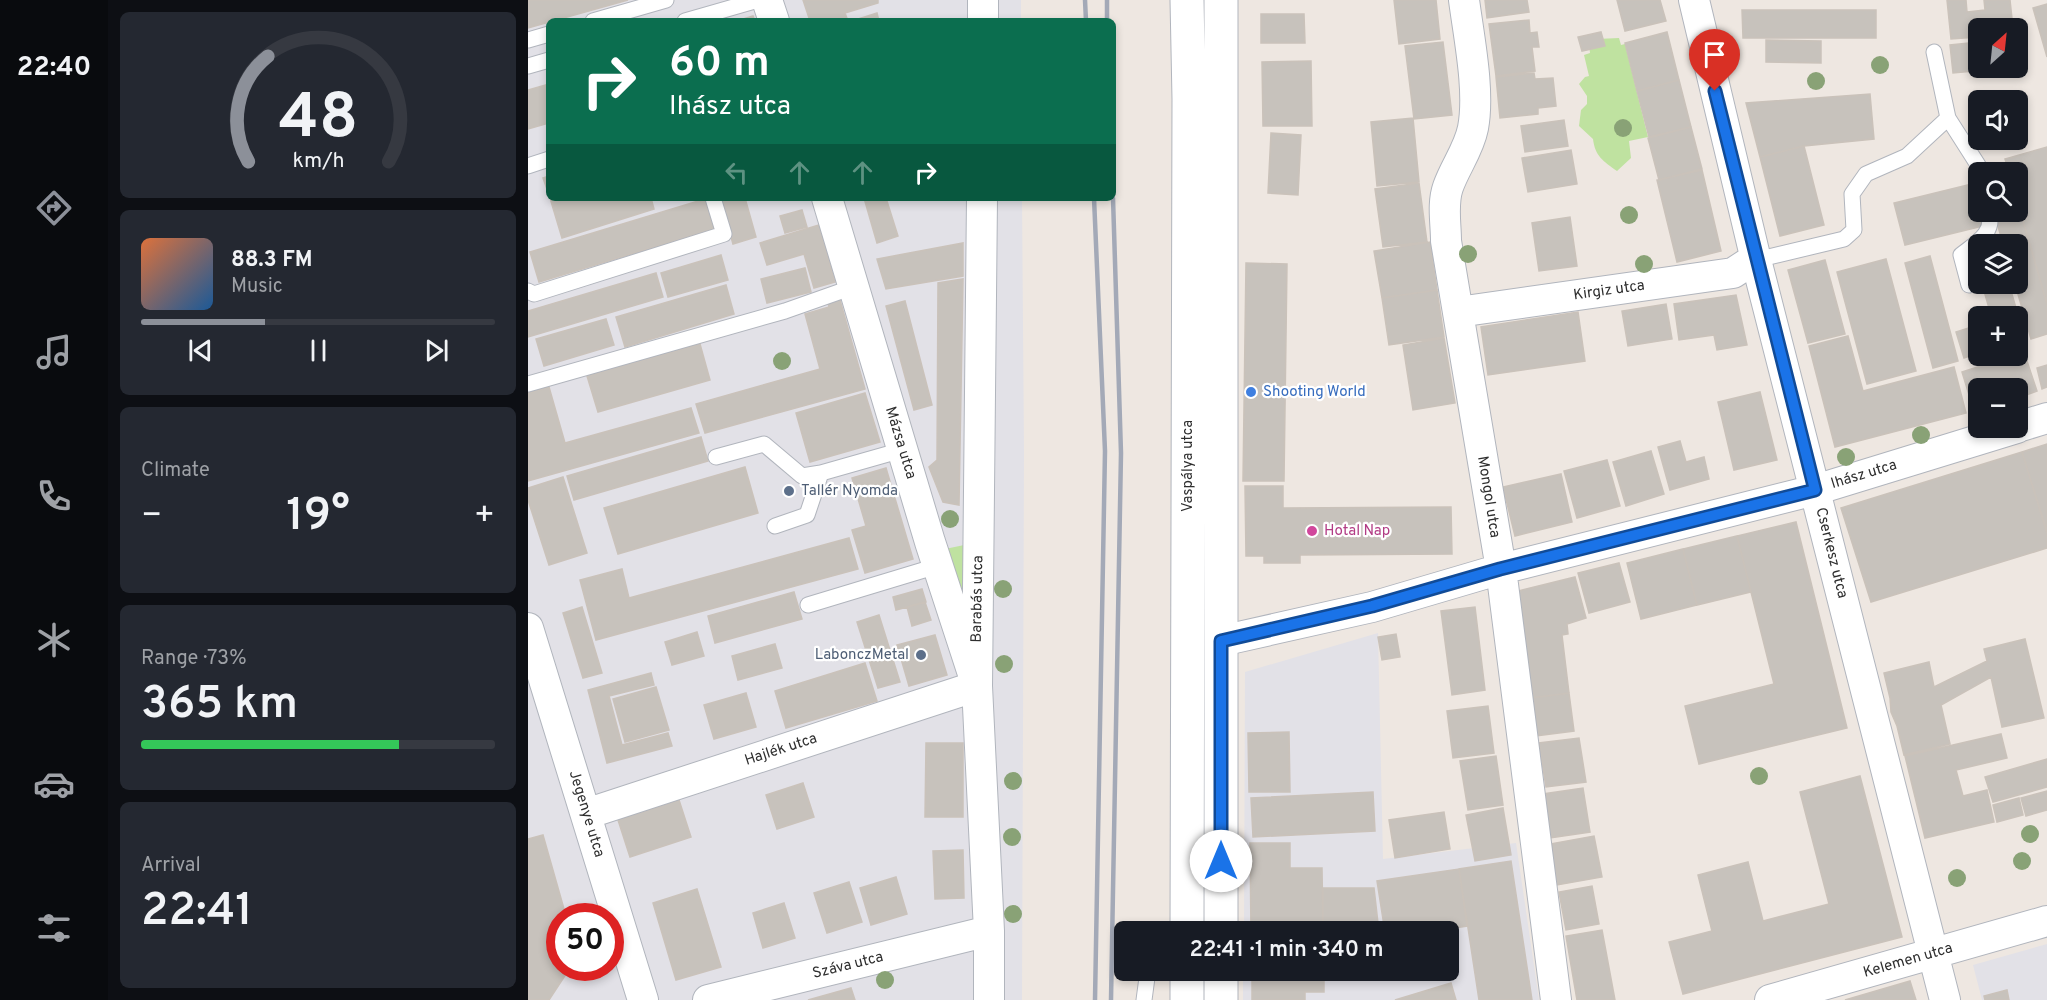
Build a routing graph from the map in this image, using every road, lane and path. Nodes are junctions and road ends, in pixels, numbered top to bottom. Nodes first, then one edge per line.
1 (666, 0) edge
2 (758, 0) edge
3 (767, 0) edge
4 (983, 0) edge
5 (1187, 0) edge
6 (1221, 0) edge
7 (1464, 0) edge
8 (1694, 0) edge
9 (603, 18) edge
10 (695, 18) edge
11 (773, 18) edge
12 (983, 18) edge
13 (546, 35) edge
14 (528, 40) edge
15 (1934, 52) dead end
16 (546, 61) edge
17 (528, 66) edge
18 (1948, 118) junction
19 (546, 160) edge
20 (1976, 162) edge
21 (528, 166) edge
22 (714, 201) edge
23 (828, 201) edge
24 (982, 201) edge
25 (1968, 249) edge
26 (1756, 259) junction
27 (1968, 281) edge
28 (853, 287) junction
29 (528, 291) edge
30 (1458, 312) junction
31 (528, 384) edge
32 (2047, 418) edge
33 (2028, 424) edge
34 (1984, 438) edge
35 (902, 450) junction
36 (716, 458) dead end
37 (821, 473) junction
38 (1815, 490) junction
39 (775, 526) dead end
40 (978, 528) junction
41 (934, 554) junction
42 (1500, 569) junction
43 (808, 605) dead end
44 (528, 628) edge
45 (1187, 641) junction
46 (1221, 641) junction
47 (976, 686) junction
48 (586, 814) junction
49 (1187, 921) edge
50 (1221, 921) edge
51 (2047, 921) edge
52 (989, 931) junction
53 (1933, 954) junction
54 (1147, 981) edge
55 (1187, 981) edge
56 (1221, 981) edge
57 (643, 1000) edge
58 (708, 1000) edge
59 (989, 1000) edge
60 (1144, 1000) edge
61 (1187, 1000) edge
62 (1221, 1000) edge
63 (1556, 1000) edge
64 (1770, 1000) edge
65 (1946, 1000) edge

1 - 9 lane
2 - 10 lane
3 - 11 street
4 - 12 street
5 - 45 main road, Vaspálya utca
6 - 46 main road
7 - 30 street, Mongol utca
8 - 26 street, Cserkesz utca
13 - 14 lane
15 - 18 lane
16 - 17 lane
18 - 20 lane
18 - 26 lane
19 - 21 lane
22 - 29 lane
23 - 28 street, Mázsa utca
24 - 40 street, Barabás utca
25 - 27 lane
26 - 30 street, Kirgiz utca
26 - 38 street, Cserkesz utca
28 - 31 lane
28 - 35 street, Mázsa utca
30 - 42 street, Mongol utca
32 - 33 street, Ihász utca
34 - 38 street, Ihász utca
35 - 37 lane
35 - 41 street, Mázsa utca
36 - 37 lane
37 - 39 lane
38 - 42 street, Ihász utca
38 - 53 street, Cserkesz utca
40 - 41 street
40 - 47 street, Barabás utca
41 - 43 lane
41 - 47 street, Mázsa utca
42 - 46 street, Ihász utca
42 - 63 street, Mongol utca
44 - 48 street, Jegenye utca
45 - 46 main road
45 - 49 main road, Vaspálya utca
46 - 50 main road
47 - 48 street, Hajlék utca
47 - 52 street, Barabás utca
48 - 57 street, Jegenye utca
51 - 53 street, Kelemen utca
52 - 58 street, Száva utca
52 - 59 street, Barabás utca
53 - 64 street, Kelemen utca
53 - 65 street, Cserkesz utca
54 - 60 lane
55 - 61 main road
56 - 62 main road

